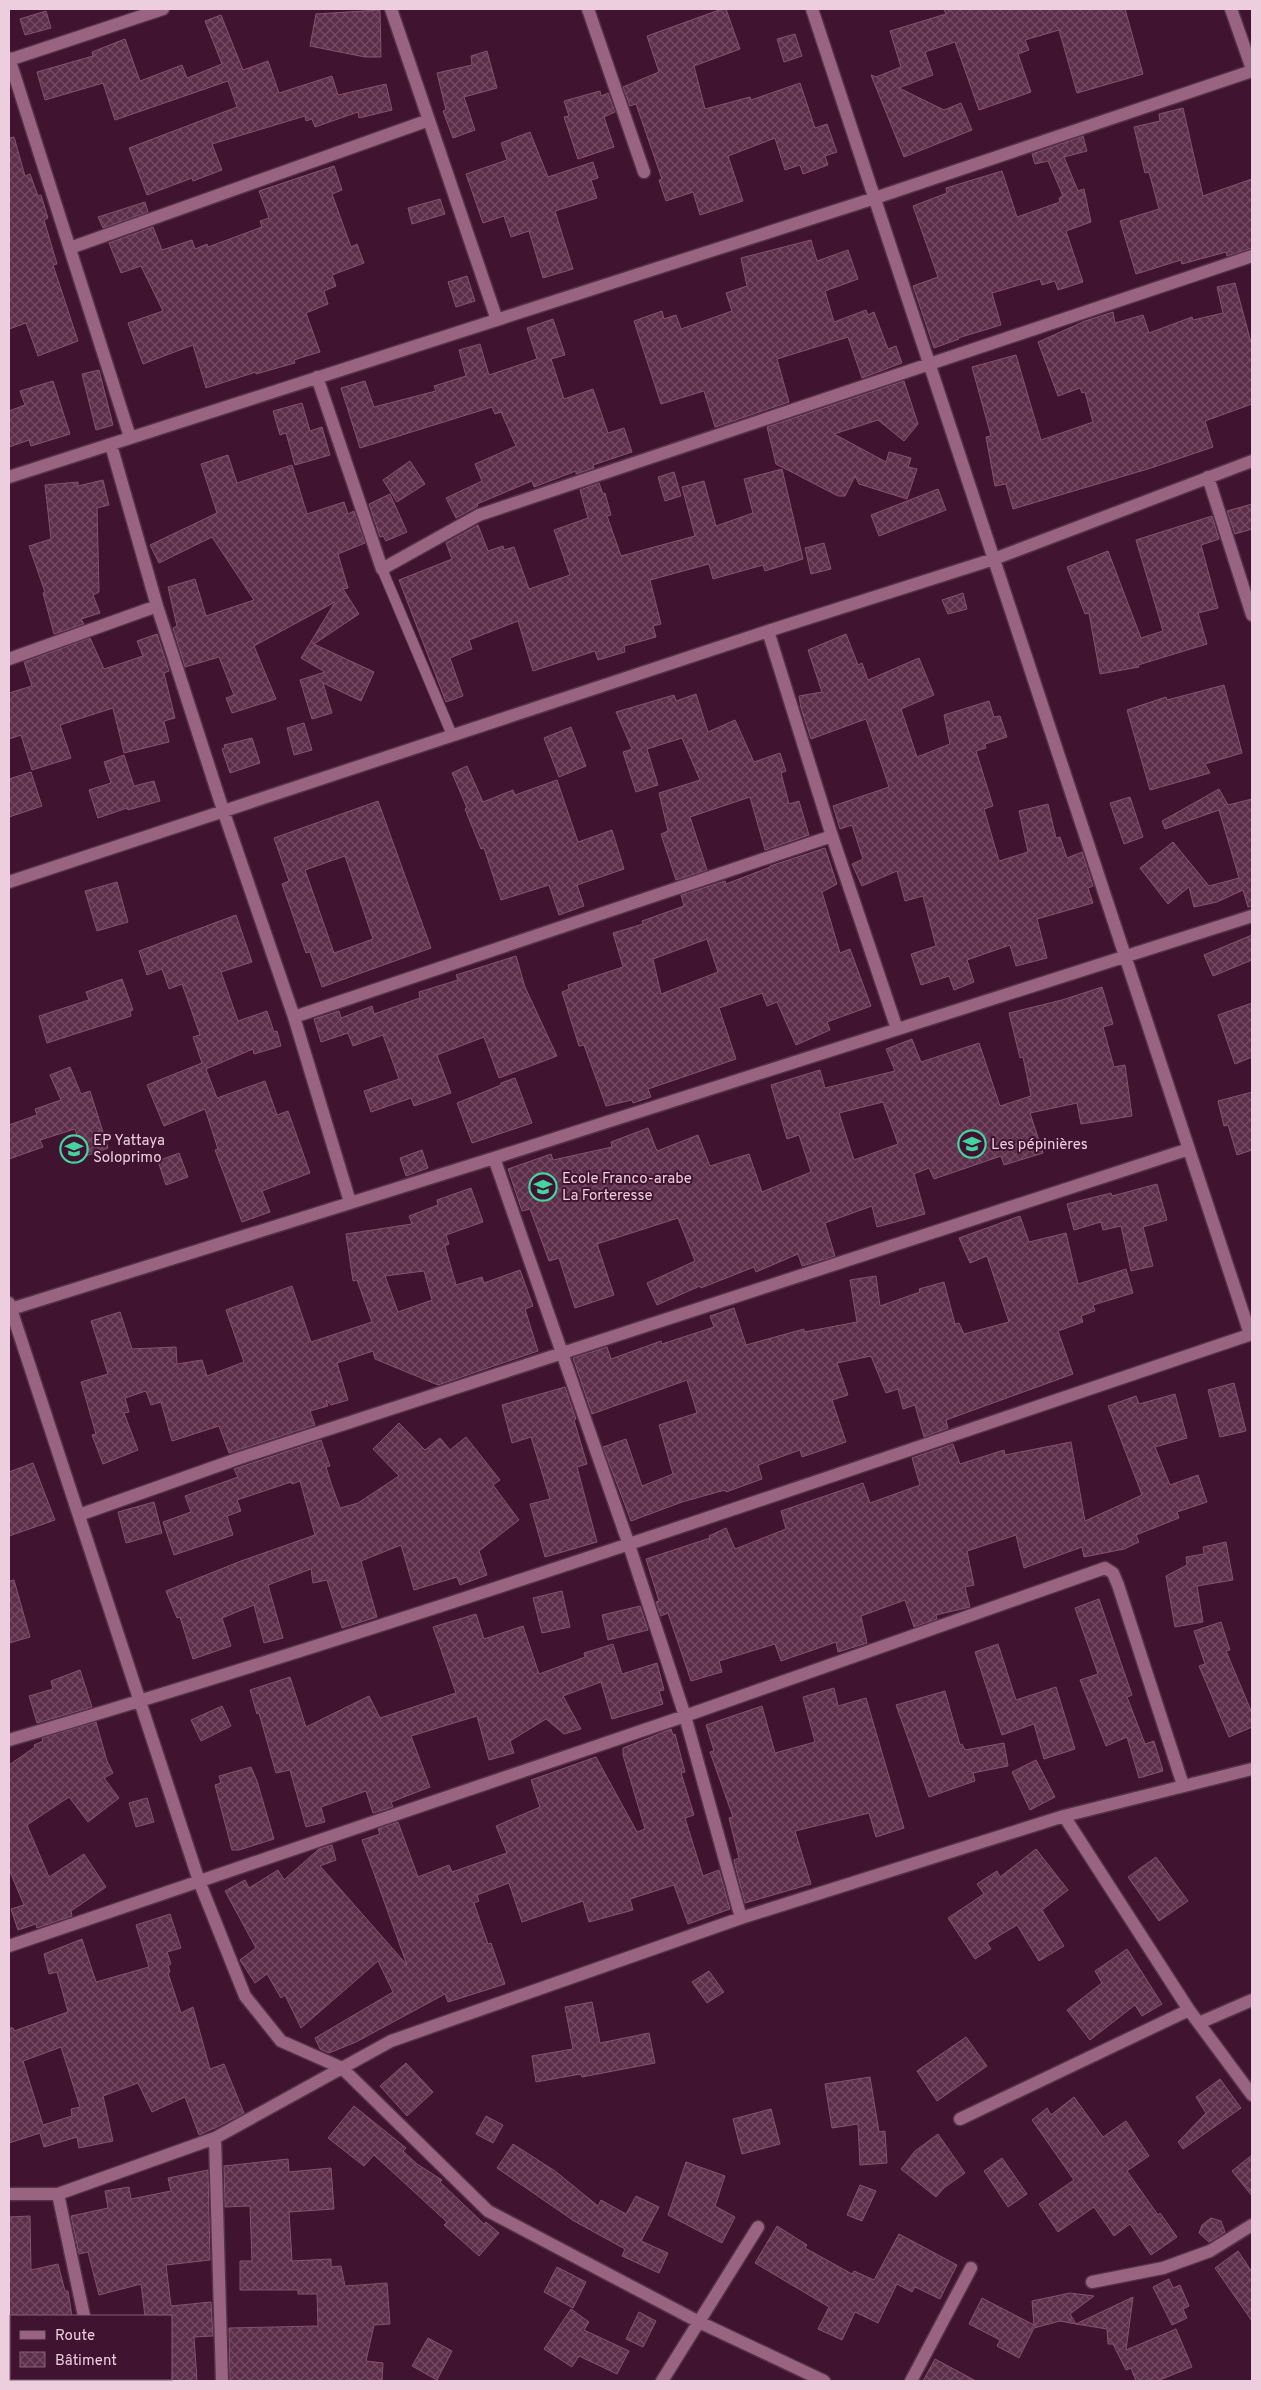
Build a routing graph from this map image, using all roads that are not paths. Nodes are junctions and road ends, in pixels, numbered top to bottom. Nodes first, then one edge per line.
1 (163, 9) edge
2 (391, 9) edge
3 (588, 9) edge
4 (813, 9) edge
5 (1231, 9) edge
6 (9, 59) edge
7 (1252, 70) edge
8 (429, 120) junction
9 (644, 172) dead end
10 (875, 198) junction
11 (70, 248) junction
12 (1252, 256) edge
13 (497, 320) junction
14 (930, 366) junction
15 (317, 377) junction
16 (130, 437) junction
17 (111, 445) junction
18 (1252, 461) edge
19 (1208, 477) junction
20 (9, 478) edge
21 (994, 559) junction
22 (382, 569) junction
23 (157, 606) junction
24 (1252, 615) edge
25 (768, 631) junction
26 (9, 659) edge
27 (452, 735) junction
28 (223, 810) junction
29 (832, 836) junction
30 (9, 882) edge
31 (1252, 916) edge
32 (1126, 958) junction
33 (294, 1017) junction
34 (897, 1029) junction
35 (1189, 1149) junction
36 (494, 1158) junction
37 (350, 1202) junction
38 (10, 1306) edge
39 (1251, 1334) edge
40 (562, 1355) junction
41 (79, 1515) junction
42 (628, 1545) junction
43 (140, 1701) junction
44 (685, 1716) junction
45 (9, 1740) edge
46 (1252, 1769) edge
47 (1183, 1785) junction
48 (1064, 1816) junction
49 (199, 1882) junction
50 (741, 1918) junction
51 (9, 1946) edge
52 (1252, 2000) edge
53 (1189, 2010) junction
54 (1199, 2023) junction
55 (342, 2068) junction
56 (1252, 2095) edge
57 (960, 2119) dead end
58 (215, 2138) junction
59 (9, 2194) edge
60 (58, 2194) junction
61 (1252, 2225) edge
62 (758, 2227) dead end
63 (971, 2268) dead end
64 (1092, 2282) dead end
65 (84, 2315) edge
66 (699, 2322) junction
67 (222, 2381) edge
68 (662, 2381) edge
69 (824, 2381) edge
70 (911, 2381) edge

1 - 6 street
2 - 8 street
3 - 9 street
4 - 10 street
5 - 7 street
6 - 11 street
7 - 10 street
8 - 11 street
8 - 13 street
10 - 13 street
10 - 14 street
11 - 16 street
12 - 14 street
13 - 15 street
14 - 21 street
14 - 22 street
15 - 16 street
15 - 22 street
16 - 17 street
17 - 20 street
17 - 23 street
18 - 19 street
19 - 21 street
19 - 24 street
21 - 25 street
21 - 32 street
22 - 27 lane
23 - 26 street
23 - 28 street
25 - 27 street
25 - 29 street
27 - 28 street
28 - 30 street
28 - 33 street
29 - 33 street
29 - 34 street
31 - 32 street
32 - 34 street
32 - 35 street
33 - 37 street
34 - 36 street
35 - 39 street
35 - 40 street
36 - 37 street
36 - 40 street
37 - 38 street
38 - 41 street
39 - 42 street
40 - 41 street
40 - 42 street
41 - 43 street
42 - 43 street
42 - 44 street
43 - 45 street
43 - 49 street
44 - 47 street
44 - 49 street
44 - 50 street
46 - 47 street
47 - 48 street
48 - 50 street
48 - 53 street
49 - 51 street
49 - 55 street
50 - 55 street
52 - 54 street
53 - 54 street
53 - 57 street
54 - 56 street
55 - 58 street
55 - 66 street
58 - 60 street
58 - 67 street
59 - 60 street
60 - 65 street
61 - 64 street
62 - 66 street
63 - 70 street
66 - 68 street
66 - 69 street

